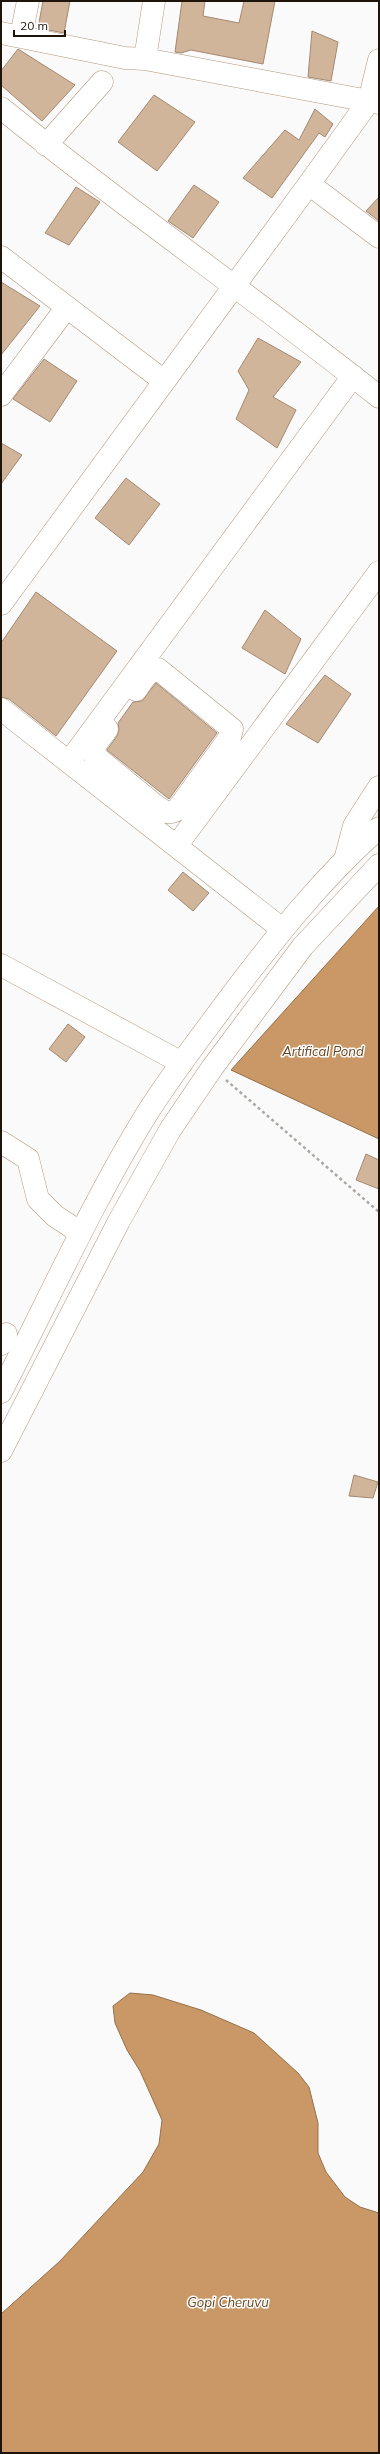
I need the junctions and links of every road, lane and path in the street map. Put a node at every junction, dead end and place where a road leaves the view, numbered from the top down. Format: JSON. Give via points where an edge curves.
{"nodes":[{"id":1,"x":28,"y":1,"type":"edge"},
{"id":2,"x":154,"y":1,"type":"edge"},
{"id":3,"x":11,"y":35,"type":"edge"},
{"id":4,"x":144,"y":59,"type":"junction"},
{"id":5,"x":379,"y":60,"type":"edge"},
{"id":6,"x":102,"y":82,"type":"dead end"},
{"id":7,"x":374,"y":102,"type":"edge"},
{"id":8,"x":1,"y":108,"type":"edge"},
{"id":9,"x":46,"y":145,"type":"junction"},
{"id":10,"x":309,"y":184,"type":"junction"},
{"id":11,"x":379,"y":237,"type":"edge"},
{"id":12,"x":1,"y":257,"type":"edge"},
{"id":13,"x":235,"y":285,"type":"junction"},
{"id":14,"x":67,"y":307,"type":"junction"},
{"id":15,"x":353,"y":376,"type":"junction"},
{"id":16,"x":164,"y":381,"type":"junction"},
{"id":17,"x":1,"y":395,"type":"edge"},
{"id":18,"x":379,"y":397,"type":"edge"},
{"id":19,"x":379,"y":572,"type":"edge"},
{"id":20,"x":1,"y":604,"type":"edge"},
{"id":21,"x":1,"y":709,"type":"edge"},
{"id":22,"x":69,"y":762,"type":"junction"},
{"id":23,"x":105,"y":778,"type":"junction"},
{"id":24,"x":379,"y":787,"type":"edge"},
{"id":25,"x":150,"y":813,"type":"junction"},
{"id":26,"x":379,"y":828,"type":"edge"},
{"id":27,"x":177,"y":845,"type":"junction"},
{"id":28,"x":344,"y":859,"type":"junction"},
{"id":29,"x":372,"y":872,"type":"edge"},
{"id":30,"x":282,"y":929,"type":"junction"},
{"id":31,"x":1,"y":965,"type":"edge"},
{"id":32,"x":182,"y":1063,"type":"junction"},
{"id":33,"x":212,"y":1068,"type":"junction"},
{"id":34,"x":1,"y":1142,"type":"edge"},
{"id":35,"x":379,"y":1212,"type":"edge"},
{"id":36,"x":82,"y":1233,"type":"junction"},
{"id":37,"x":2,"y":1386,"type":"edge"},
{"id":38,"x":1,"y":1451,"type":"edge"}],
"edges":[{"from":1,"to":3,"type":"street"},
{"from":2,"to":4,"type":"street"},
{"from":3,"to":4,"type":"street","via":[[124,58]]},
{"from":4,"to":7,"type":"street"},
{"from":5,"to":7,"type":"street"},
{"from":6,"to":9,"type":"street"},
{"from":7,"to":10,"type":"street"},
{"from":8,"to":9,"type":"street"},
{"from":9,"to":13,"type":"street"},
{"from":10,"to":11,"type":"street"},
{"from":10,"to":13,"type":"street"},
{"from":12,"to":14,"type":"street"},
{"from":13,"to":15,"type":"street"},
{"from":13,"to":16,"type":"street"},
{"from":14,"to":16,"type":"street"},
{"from":14,"to":17,"type":"street"},
{"from":15,"to":18,"type":"street"},
{"from":15,"to":22,"type":"street"},
{"from":16,"to":20,"type":"street"},
{"from":19,"to":27,"type":"street"},
{"from":21,"to":22,"type":"street"},
{"from":22,"to":23,"type":"street"},
{"from":23,"to":25,"type":"street"},
{"from":23,"to":25,"type":"street","via":[[94,756],[94,747],[148,674],[158,669],[232,729],[232,733],[177,810],[171,813]]},
{"from":24,"to":28,"type":"street","via":[[354,826]]},
{"from":25,"to":27,"type":"street"},
{"from":26,"to":28,"type":"street"},
{"from":27,"to":30,"type":"street"},
{"from":28,"to":29,"type":"street"},
{"from":28,"to":30,"type":"street"},
{"from":29,"to":33,"type":"street","via":[[303,946]]},
{"from":30,"to":32,"type":"street"},
{"from":31,"to":32,"type":"street"},
{"from":32,"to":36,"type":"street","via":[[146,1115]]},
{"from":33,"to":35,"type":"path"},
{"from":33,"to":38,"type":"street","via":[[170,1130],[119,1221]]},
{"from":34,"to":36,"type":"street","via":[[28,1159],[38,1199],[55,1216]]},
{"from":36,"to":37,"type":"street"}]}
